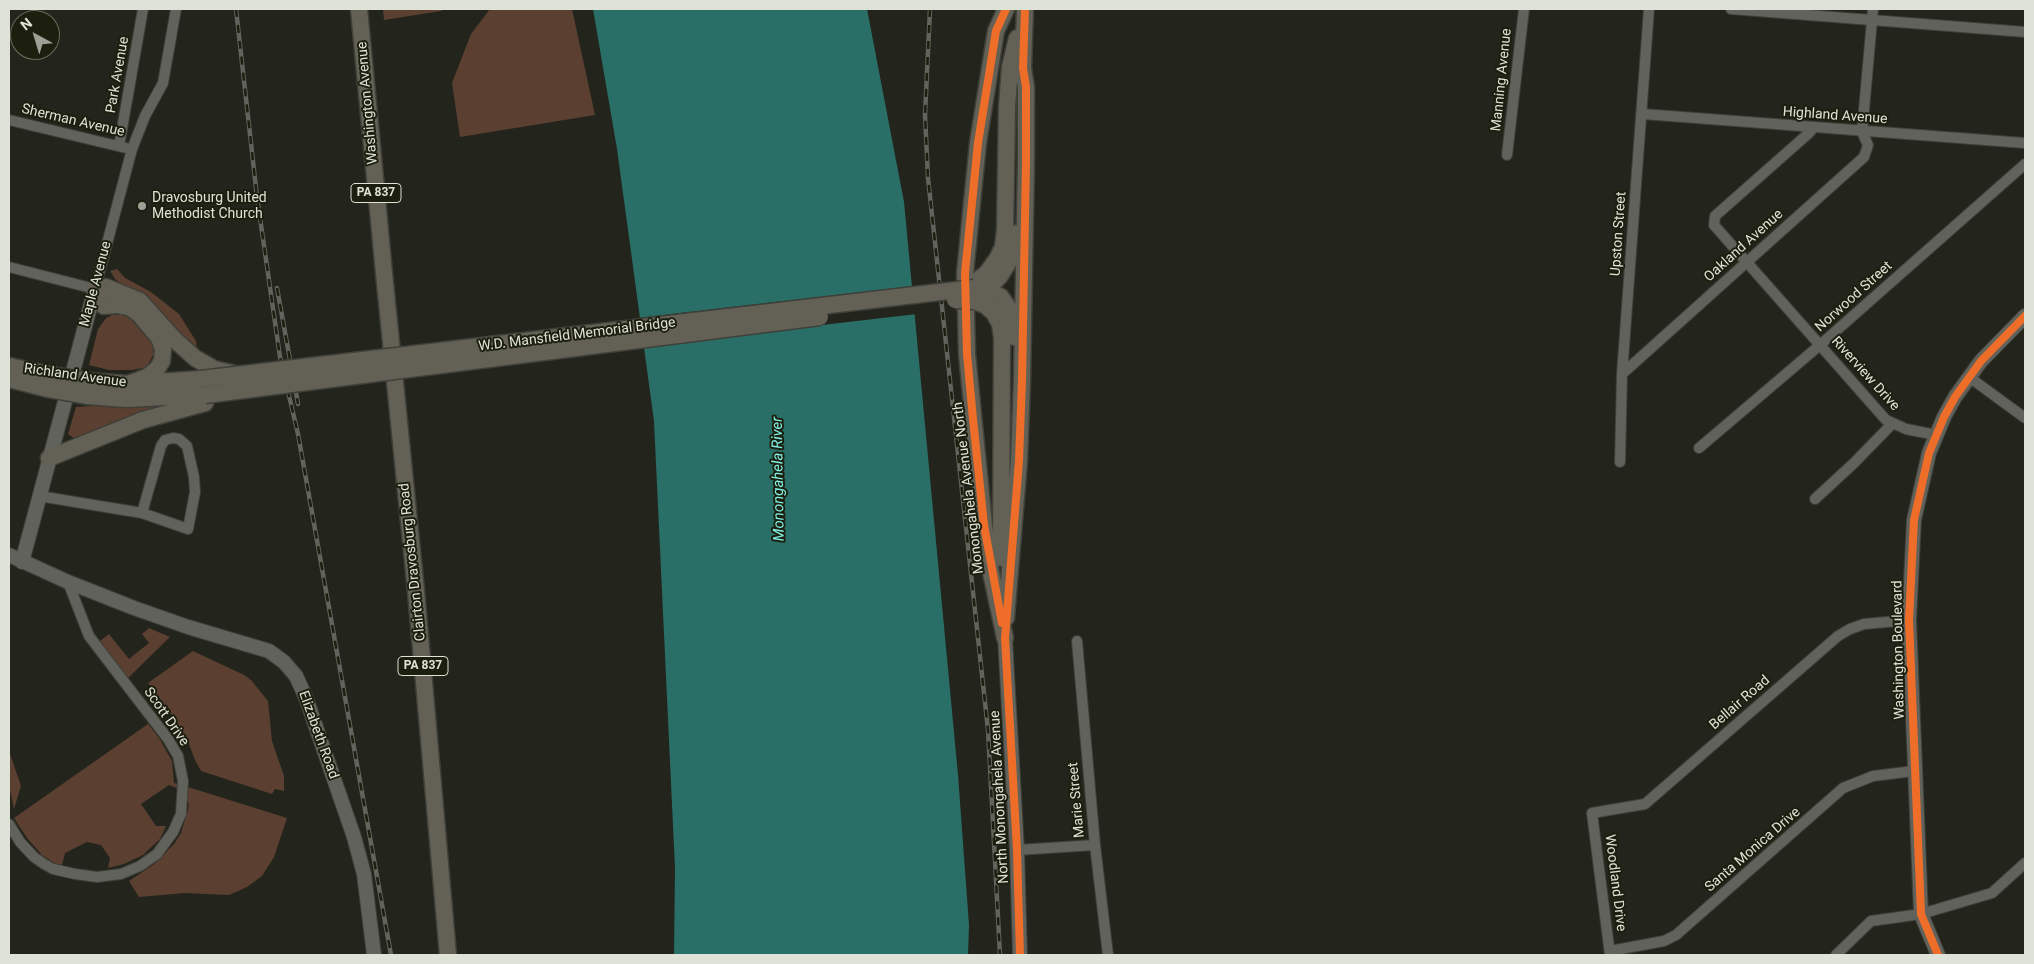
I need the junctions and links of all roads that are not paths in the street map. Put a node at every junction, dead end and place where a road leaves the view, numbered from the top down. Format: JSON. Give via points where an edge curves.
{"nodes":[{"id":1,"x":143,"y":9,"type":"edge"},
{"id":2,"x":176,"y":9,"type":"edge"},
{"id":3,"x":360,"y":9,"type":"edge"},
{"id":4,"x":1006,"y":9,"type":"edge"},
{"id":5,"x":1024,"y":9,"type":"edge"},
{"id":6,"x":1524,"y":9,"type":"edge"},
{"id":7,"x":1649,"y":9,"type":"edge"},
{"id":8,"x":1731,"y":9,"type":"edge"},
{"id":9,"x":1872,"y":14,"type":"edge"},
{"id":10,"x":2025,"y":32,"type":"edge"},
{"id":11,"x":1023,"y":68,"type":"junction"},
{"id":12,"x":1642,"y":114,"type":"junction"},
{"id":13,"x":9,"y":120,"type":"edge"},
{"id":14,"x":1813,"y":128,"type":"junction"},
{"id":15,"x":1862,"y":132,"type":"junction"},
{"id":16,"x":2025,"y":143,"type":"edge"},
{"id":17,"x":119,"y":146,"type":"junction"},
{"id":18,"x":132,"y":149,"type":"junction"},
{"id":19,"x":1507,"y":155,"type":"dead end"},
{"id":20,"x":2025,"y":164,"type":"edge"},
{"id":21,"x":1746,"y":263,"type":"junction"},
{"id":22,"x":9,"y":267,"type":"edge"},
{"id":23,"x":95,"y":289,"type":"junction"},
{"id":24,"x":977,"y":291,"type":"junction"},
{"id":25,"x":954,"y":295,"type":"junction"},
{"id":26,"x":2025,"y":316,"type":"edge"},
{"id":27,"x":1820,"y":345,"type":"junction"},
{"id":28,"x":9,"y":366,"type":"edge"},
{"id":29,"x":398,"y":373,"type":"junction"},
{"id":30,"x":1622,"y":374,"type":"junction"},
{"id":31,"x":239,"y":375,"type":"junction"},
{"id":32,"x":1969,"y":378,"type":"junction"},
{"id":33,"x":9,"y":379,"type":"edge"},
{"id":34,"x":201,"y":379,"type":"joint"},
{"id":35,"x":49,"y":382,"type":"junction"},
{"id":36,"x":128,"y":384,"type":"junction"},
{"id":37,"x":88,"y":388,"type":"junction"},
{"id":38,"x":205,"y":399,"type":"junction"},
{"id":39,"x":2025,"y":418,"type":"edge"},
{"id":40,"x":1892,"y":424,"type":"junction"},
{"id":41,"x":1936,"y":435,"type":"junction"},
{"id":42,"x":1699,"y":448,"type":"dead end"},
{"id":43,"x":49,"y":458,"type":"junction"},
{"id":44,"x":1620,"y":462,"type":"dead end"},
{"id":45,"x":39,"y":496,"type":"junction"},
{"id":46,"x":1815,"y":498,"type":"dead end"},
{"id":47,"x":142,"y":513,"type":"junction"},
{"id":48,"x":1012,"y":539,"type":"junction"},
{"id":49,"x":9,"y":555,"type":"edge"},
{"id":50,"x":22,"y":562,"type":"junction"},
{"id":51,"x":68,"y":582,"type":"junction"},
{"id":52,"x":1909,"y":620,"type":"junction"},
{"id":53,"x":1005,"y":638,"type":"junction"},
{"id":54,"x":1078,"y":642,"type":"dead end"},
{"id":55,"x":1914,"y":771,"type":"junction"},
{"id":56,"x":1592,"y":814,"type":"joint"},
{"id":57,"x":9,"y":824,"type":"edge"},
{"id":58,"x":1095,"y":845,"type":"junction"},
{"id":59,"x":1017,"y":850,"type":"junction"},
{"id":60,"x":2025,"y":863,"type":"edge"},
{"id":61,"x":1921,"y":914,"type":"junction"},
{"id":62,"x":1610,"y":953,"type":"edge"},
{"id":63,"x":374,"y":955,"type":"edge"},
{"id":64,"x":448,"y":955,"type":"edge"},
{"id":65,"x":1020,"y":955,"type":"edge"},
{"id":66,"x":1108,"y":955,"type":"edge"},
{"id":67,"x":1836,"y":955,"type":"edge"},
{"id":68,"x":1938,"y":955,"type":"edge"}],
"edges":[{"from":1,"to":17,"type":"street","name":"Park Avenue"},
{"from":2,"to":18,"type":"street","name":"Maple Avenue","via":[[163,83]]},
{"from":3,"to":29,"type":"main road","name":"Washington Avenue","number":"PA 837"},
{"from":4,"to":53,"type":"main road","name":"Monongahela Avenue North","via":[[996,31],[978,143],[965,273],[967,354],[984,525]]},
{"from":5,"to":11,"type":"main road"},
{"from":5,"to":24,"type":"main road","via":[[1010,67],[1003,247]]},
{"from":6,"to":19,"type":"street","name":"Manning Avenue"},
{"from":7,"to":12,"type":"street","name":"Upston Street"},
{"from":8,"to":9,"type":"street"},
{"from":9,"to":10,"type":"street"},
{"from":9,"to":15,"type":"street","name":"Oakland Avenue"},
{"from":11,"to":24,"type":"main road","via":[[1016,240],[1000,276]]},
{"from":11,"to":48,"type":"main road","via":[[1026,87],[1023,322],[1019,461]]},
{"from":12,"to":14,"type":"street","name":"Highland Avenue"},
{"from":12,"to":30,"type":"street","name":"Upston Street"},
{"from":13,"to":17,"type":"street","name":"Sherman Avenue"},
{"from":14,"to":15,"type":"street","name":"Highland Avenue"},
{"from":14,"to":21,"type":"street","name":"Riverview Drive","via":[[1715,216],[1714,225]]},
{"from":15,"to":16,"type":"street","name":"Highland Avenue"},
{"from":15,"to":21,"type":"street","name":"Oakland Avenue","via":[[1868,145],[1864,157]]},
{"from":17,"to":18,"type":"street","name":"Sherman Avenue"},
{"from":18,"to":23,"type":"street","name":"Maple Avenue"},
{"from":20,"to":27,"type":"street","name":"Norwood Street"},
{"from":21,"to":27,"type":"street","name":"Riverview Drive"},
{"from":21,"to":30,"type":"street","name":"Oakland Avenue"},
{"from":22,"to":23,"type":"street"},
{"from":23,"to":31,"type":"main road","via":[[106,287],[140,301],[195,358],[214,369]]},
{"from":23,"to":36,"type":"main road","via":[[104,306],[129,307],[138,314],[159,338],[163,349],[157,369],[147,377]]},
{"from":23,"to":43,"type":"main road","name":"Maple Avenue"},
{"from":24,"to":25,"type":"main road","bridge":true},
{"from":24,"to":48,"type":"main road","via":[[1001,297],[1014,323]]},
{"from":24,"to":53,"type":"main road","via":[[1000,324],[1002,338],[1001,557]]},
{"from":25,"to":29,"type":"main road","name":"W.D. Mansfield Memorial Bridge","bridge":true},
{"from":25,"to":31,"type":"main road","name":"W.D. Mansfield Memorial Bridge","bridge":true},
{"from":26,"to":32,"type":"main road","name":"Washington Boulevard"},
{"from":27,"to":40,"type":"street","name":"Riverview Drive"},
{"from":27,"to":42,"type":"street","name":"Norwood Street"},
{"from":28,"to":35,"type":"main road","name":"Richland Avenue"},
{"from":29,"to":38,"type":"main road","name":"W.D. Mansfield Memorial Bridge","bridge":true,"via":[[320,388]]},
{"from":29,"to":64,"type":"main road","name":"Clairton Dravosburg Road","number":"PA 837"},
{"from":30,"to":44,"type":"street","name":"Upston Street"},
{"from":31,"to":34,"type":"main road","name":"W.D. Mansfield Memorial Bridge","bridge":true},
{"from":32,"to":39,"type":"street"},
{"from":32,"to":41,"type":"main road","name":"Washington Boulevard"},
{"from":33,"to":35,"type":"main road","name":"Richland Avenue"},
{"from":34,"to":36,"type":"main road","name":"Richland Avenue"},
{"from":35,"to":37,"type":"main road","name":"Richland Avenue","bridge":true},
{"from":36,"to":37,"type":"main road","name":"Richland Avenue"},
{"from":37,"to":38,"type":"main road","name":"Richland Avenue","via":[[126,399]]},
{"from":38,"to":43,"type":"main road"},
{"from":40,"to":41,"type":"street","name":"Riverview Drive"},
{"from":40,"to":46,"type":"street"},
{"from":41,"to":52,"type":"main road","name":"Washington Boulevard","via":[[1914,520]]},
{"from":43,"to":45,"type":"main road","name":"Maple Avenue"},
{"from":45,"to":47,"type":"street"},
{"from":45,"to":50,"type":"main road","name":"Maple Avenue"},
{"from":47,"to":47,"type":"street","via":[[161,446],[165,440],[179,439],[187,446],[194,477],[195,492],[188,529]]},
{"from":48,"to":53,"type":"main road"},
{"from":49,"to":50,"type":"main road","name":"Elizabeth Road"},
{"from":50,"to":51,"type":"main road","name":"Elizabeth Road"},
{"from":51,"to":57,"type":"street","name":"Scott Drive","via":[[89,636],[178,756],[183,781],[181,814],[157,854],[127,871],[97,876],[74,874],[44,864],[20,842]]},
{"from":51,"to":63,"type":"main road","name":"Elizabeth Road","via":[[188,628],[269,651],[296,676],[354,837],[364,874]]},
{"from":52,"to":55,"type":"main road","name":"Washington Boulevard"},
{"from":52,"to":56,"type":"street","name":"Bellair Road","via":[[1864,624],[1838,636],[1645,804]]},
{"from":53,"to":59,"type":"main road","name":"North Monongahela Avenue"},
{"from":54,"to":58,"type":"street","name":"Marie Street"},
{"from":55,"to":61,"type":"main road","name":"Washington Boulevard"},
{"from":55,"to":62,"type":"street","name":"Santa Monica Drive","via":[[1873,776],[1843,788],[1676,935],[1664,941]]},
{"from":56,"to":62,"type":"street","name":"Woodland Drive"},
{"from":58,"to":59,"type":"street"},
{"from":58,"to":66,"type":"street","name":"Marie Street"},
{"from":59,"to":65,"type":"main road","name":"North Monongahela Avenue"},
{"from":60,"to":61,"type":"street","via":[[1992,893]]},
{"from":61,"to":67,"type":"street","via":[[1871,921]]},
{"from":61,"to":68,"type":"main road","name":"Washington Boulevard"}]}
